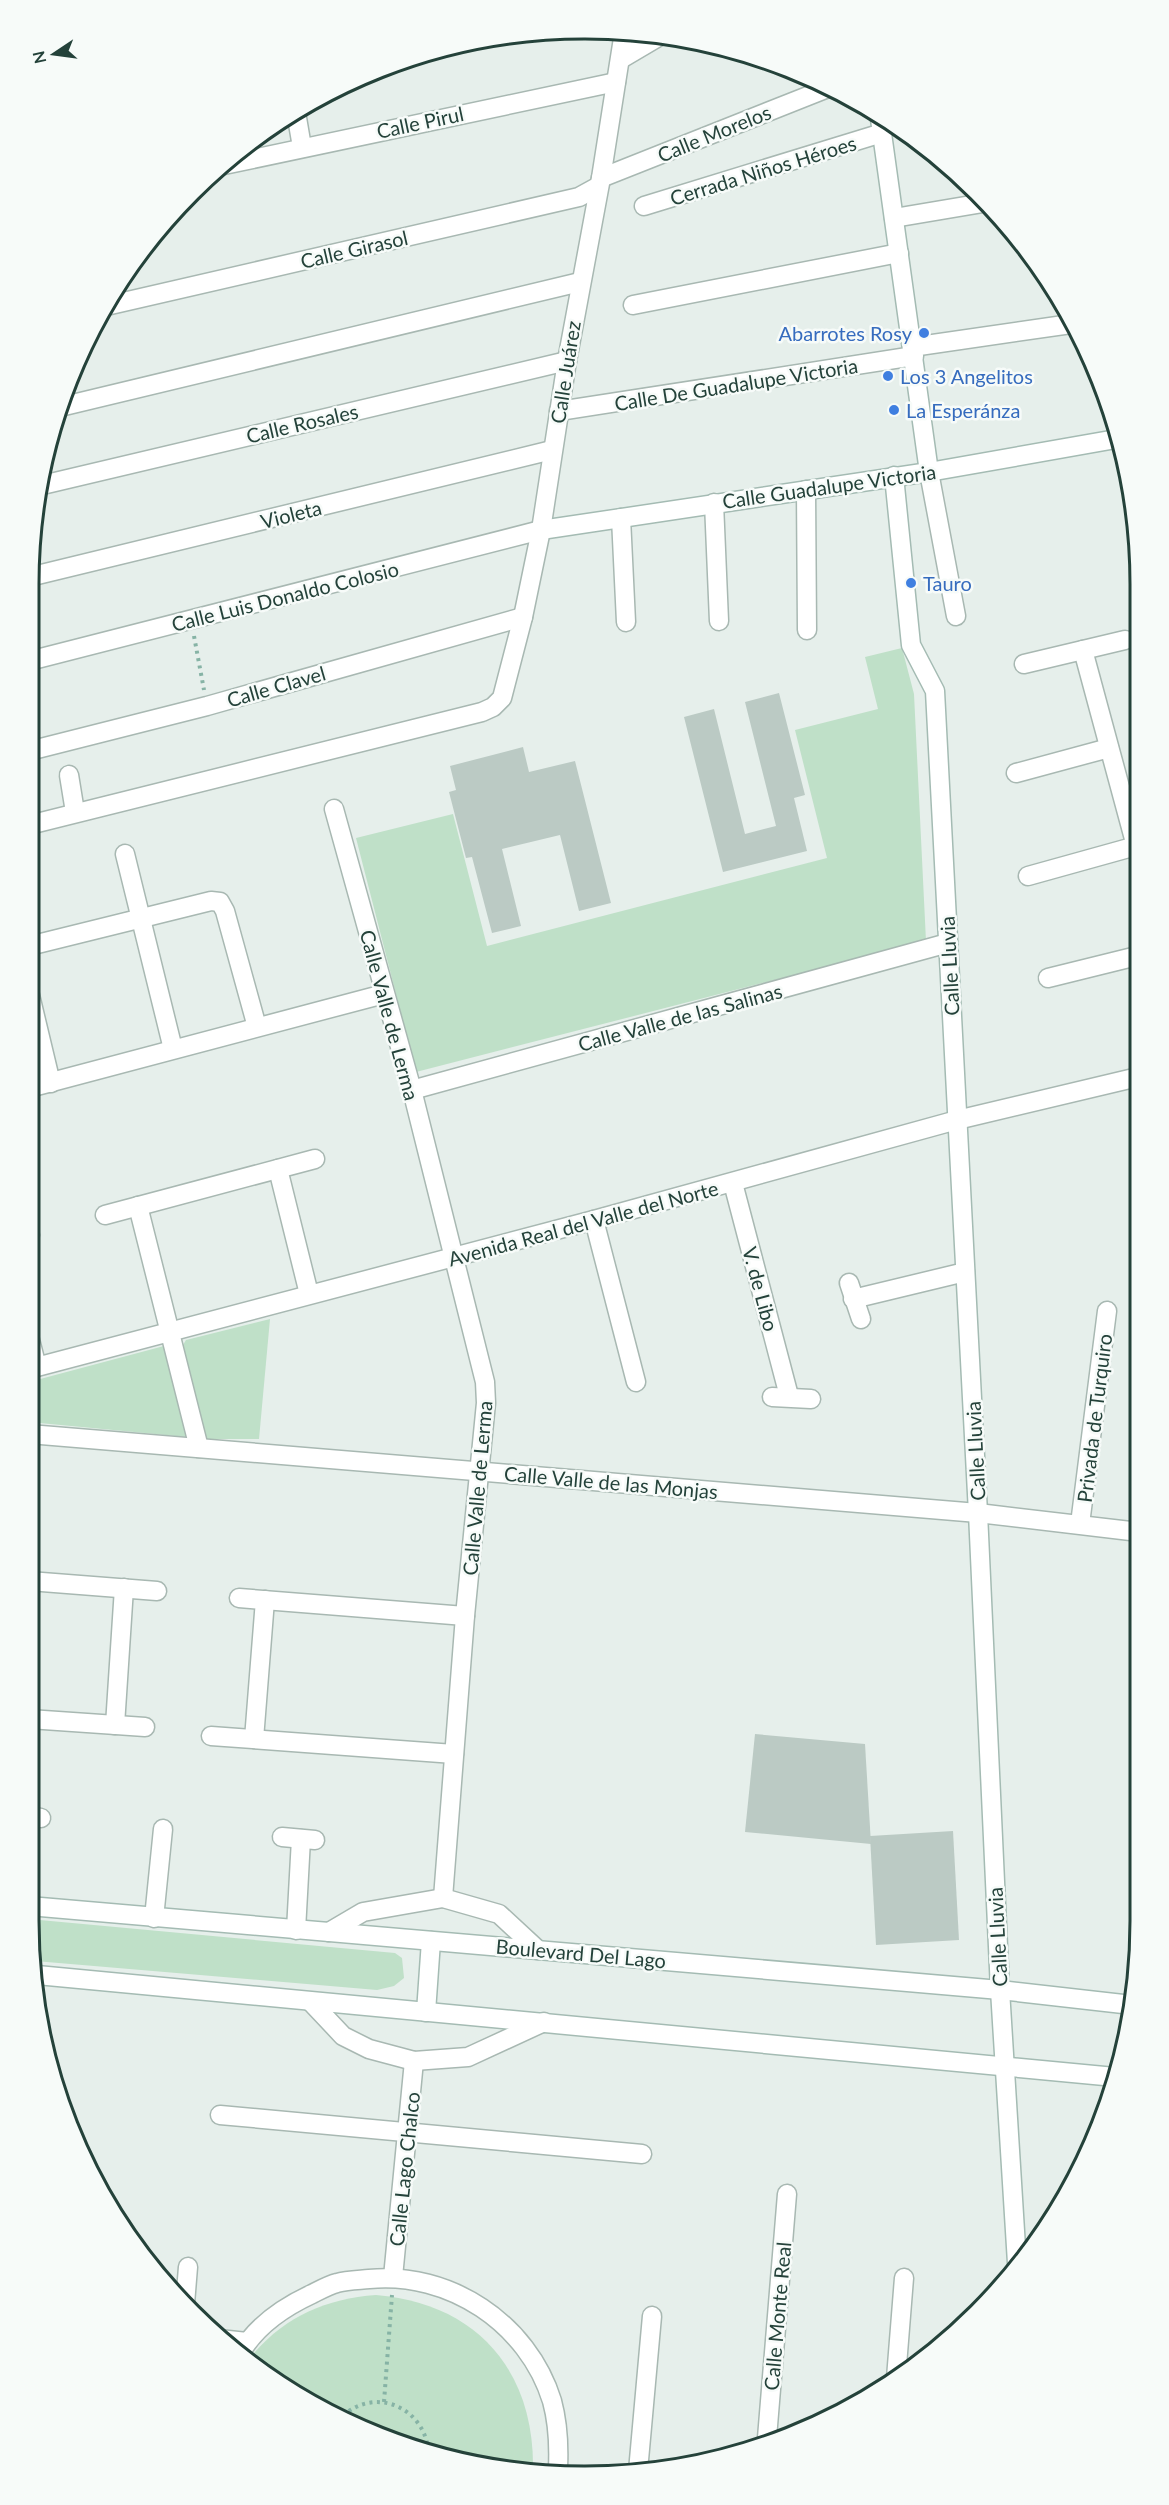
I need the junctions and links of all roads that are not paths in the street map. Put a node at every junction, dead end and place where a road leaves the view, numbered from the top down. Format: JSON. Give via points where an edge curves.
{"nodes":[{"id":1,"x":623,"y":40,"type":"edge"},
{"id":2,"x":648,"y":43,"type":"edge"},
{"id":3,"x":621,"y":59,"type":"junction"},
{"id":4,"x":616,"y":82,"type":"junction"},
{"id":5,"x":819,"y":92,"type":"edge"},
{"id":6,"x":298,"y":121,"type":"edge"},
{"id":7,"x":881,"y":126,"type":"edge"},
{"id":8,"x":302,"y":147,"type":"junction"},
{"id":9,"x":241,"y":161,"type":"edge"},
{"id":10,"x":600,"y":182,"type":"junction"},
{"id":11,"x":975,"y":204,"type":"edge"},
{"id":12,"x":644,"y":206,"type":"dead end"},
{"id":13,"x":894,"y":218,"type":"junction"},
{"id":14,"x":899,"y":253,"type":"junction"},
{"id":15,"x":580,"y":282,"type":"junction"},
{"id":16,"x":117,"y":303,"type":"edge"},
{"id":17,"x":633,"y":305,"type":"dead end"},
{"id":18,"x":1064,"y":325,"type":"edge"},
{"id":19,"x":913,"y":351,"type":"junction"},
{"id":20,"x":567,"y":361,"type":"junction"},
{"id":21,"x":70,"y":404,"type":"edge"},
{"id":22,"x":559,"y":411,"type":"junction"},
{"id":23,"x":1110,"y":440,"type":"edge"},
{"id":24,"x":552,"y":450,"type":"junction"},
{"id":25,"x":929,"y":472,"type":"junction"},
{"id":26,"x":894,"y":476,"type":"junction"},
{"id":27,"x":48,"y":484,"type":"edge"},
{"id":28,"x":806,"y":490,"type":"junction"},
{"id":29,"x":714,"y":503,"type":"junction"},
{"id":30,"x":621,"y":518,"type":"junction"},
{"id":31,"x":541,"y":530,"type":"junction"},
{"id":32,"x":39,"y":575,"type":"edge"},
{"id":33,"x":956,"y":616,"type":"dead end"},
{"id":34,"x":523,"y":617,"type":"junction"},
{"id":35,"x":719,"y":621,"type":"dead end"},
{"id":36,"x":626,"y":622,"type":"dead end"},
{"id":37,"x":807,"y":630,"type":"dead end"},
{"id":38,"x":1125,"y":640,"type":"dead end"},
{"id":39,"x":1083,"y":650,"type":"junction"},
{"id":40,"x":39,"y":658,"type":"edge"},
{"id":41,"x":1024,"y":664,"type":"dead end"},
{"id":42,"x":39,"y":748,"type":"edge"},
{"id":43,"x":1109,"y":748,"type":"junction"},
{"id":44,"x":1016,"y":773,"type":"dead end"},
{"id":45,"x":69,"y":775,"type":"dead end"},
{"id":46,"x":334,"y":809,"type":"dead end"},
{"id":47,"x":75,"y":812,"type":"junction"},
{"id":48,"x":39,"y":822,"type":"edge"},
{"id":49,"x":1130,"y":826,"type":"edge"},
{"id":50,"x":1130,"y":850,"type":"edge"},
{"id":51,"x":125,"y":854,"type":"dead end"},
{"id":52,"x":1028,"y":876,"type":"dead end"},
{"id":53,"x":140,"y":917,"type":"junction"},
{"id":54,"x":39,"y":943,"type":"edge"},
{"id":55,"x":948,"y":943,"type":"junction"},
{"id":56,"x":1130,"y":958,"type":"edge"},
{"id":57,"x":1048,"y":978,"type":"dead end"},
{"id":58,"x":384,"y":994,"type":"junction"},
{"id":59,"x":257,"y":1026,"type":"junction"},
{"id":60,"x":39,"y":1035,"type":"edge"},
{"id":61,"x":173,"y":1049,"type":"junction"},
{"id":62,"x":1130,"y":1079,"type":"edge"},
{"id":63,"x":51,"y":1083,"type":"junction"},
{"id":64,"x":39,"y":1086,"type":"edge"},
{"id":65,"x":412,"y":1090,"type":"junction"},
{"id":66,"x":957,"y":1120,"type":"junction"},
{"id":67,"x":315,"y":1159,"type":"dead end"},
{"id":68,"x":278,"y":1169,"type":"junction"},
{"id":69,"x":733,"y":1183,"type":"junction"},
{"id":70,"x":138,"y":1206,"type":"junction"},
{"id":71,"x":105,"y":1215,"type":"dead end"},
{"id":72,"x":594,"y":1220,"type":"junction"},
{"id":73,"x":454,"y":1257,"type":"junction"},
{"id":74,"x":965,"y":1272,"type":"junction"},
{"id":75,"x":309,"y":1294,"type":"junction"},
{"id":76,"x":1107,"y":1311,"type":"dead end"},
{"id":77,"x":861,"y":1319,"type":"dead end"},
{"id":78,"x":169,"y":1331,"type":"junction"},
{"id":79,"x":39,"y":1366,"type":"edge"},
{"id":80,"x":636,"y":1382,"type":"dead end"},
{"id":81,"x":811,"y":1399,"type":"dead end"},
{"id":82,"x":39,"y":1435,"type":"edge"},
{"id":83,"x":199,"y":1448,"type":"junction"},
{"id":84,"x":479,"y":1472,"type":"junction"},
{"id":85,"x":978,"y":1513,"type":"junction"},
{"id":86,"x":1080,"y":1524,"type":"junction"},
{"id":87,"x":1130,"y":1531,"type":"edge"},
{"id":88,"x":39,"y":1582,"type":"edge"},
{"id":89,"x":124,"y":1588,"type":"junction"},
{"id":90,"x":158,"y":1591,"type":"dead end"},
{"id":91,"x":239,"y":1598,"type":"dead end"},
{"id":92,"x":265,"y":1600,"type":"junction"},
{"id":93,"x":465,"y":1616,"type":"junction"},
{"id":94,"x":39,"y":1720,"type":"edge"},
{"id":95,"x":114,"y":1725,"type":"junction"},
{"id":96,"x":145,"y":1727,"type":"dead end"},
{"id":97,"x":211,"y":1736,"type":"dead end"},
{"id":98,"x":254,"y":1739,"type":"junction"},
{"id":99,"x":454,"y":1754,"type":"junction"},
{"id":100,"x":163,"y":1828,"type":"dead end"},
{"id":101,"x":282,"y":1837,"type":"dead end"},
{"id":102,"x":443,"y":1898,"type":"junction"},
{"id":103,"x":39,"y":1907,"type":"edge"},
{"id":104,"x":154,"y":1918,"type":"junction"},
{"id":105,"x":296,"y":1930,"type":"junction"},
{"id":106,"x":329,"y":1932,"type":"junction"},
{"id":107,"x":431,"y":1941,"type":"junction"},
{"id":108,"x":538,"y":1950,"type":"junction"},
{"id":109,"x":42,"y":1974,"type":"edge"},
{"id":110,"x":1000,"y":1990,"type":"junction"},
{"id":111,"x":311,"y":2002,"type":"junction"},
{"id":112,"x":1123,"y":2004,"type":"edge"},
{"id":113,"x":426,"y":2012,"type":"junction"},
{"id":114,"x":544,"y":2022,"type":"junction"},
{"id":115,"x":414,"y":2061,"type":"junction"},
{"id":116,"x":1005,"y":2066,"type":"junction"},
{"id":117,"x":1107,"y":2076,"type":"edge"},
{"id":118,"x":220,"y":2115,"type":"dead end"},
{"id":119,"x":408,"y":2130,"type":"junction"},
{"id":120,"x":642,"y":2154,"type":"dead end"},
{"id":121,"x":788,"y":2194,"type":"dead end"},
{"id":122,"x":1016,"y":2254,"type":"edge"},
{"id":123,"x":188,"y":2267,"type":"dead end"},
{"id":124,"x":393,"y":2277,"type":"junction"},
{"id":125,"x":904,"y":2278,"type":"dead end"},
{"id":126,"x":186,"y":2292,"type":"edge"},
{"id":127,"x":652,"y":2316,"type":"dead end"},
{"id":128,"x":244,"y":2347,"type":"edge"},
{"id":129,"x":897,"y":2368,"type":"edge"},
{"id":130,"x":767,"y":2434,"type":"edge"},
{"id":131,"x":639,"y":2463,"type":"edge"},
{"id":132,"x":558,"y":2465,"type":"edge"}],
"edges":[{"from":1,"to":3,"type":"street","name":"Calle Juárez"},
{"from":2,"to":3,"type":"street"},
{"from":3,"to":4,"type":"street","name":"Calle Juárez"},
{"from":4,"to":8,"type":"street","name":"Calle Pirul"},
{"from":4,"to":10,"type":"street","name":"Calle Juárez"},
{"from":5,"to":10,"type":"street","name":"Calle Morelos"},
{"from":6,"to":8,"type":"street"},
{"from":7,"to":12,"type":"street","name":"Cerrada Niños Héroes"},
{"from":7,"to":13,"type":"street"},
{"from":8,"to":9,"type":"street","name":"Calle Pirul"},
{"from":10,"to":15,"type":"street","name":"Calle Juárez"},
{"from":10,"to":16,"type":"street","name":"Calle Girasol","via":[[579,197]]},
{"from":11,"to":13,"type":"street"},
{"from":13,"to":14,"type":"street"},
{"from":14,"to":17,"type":"street"},
{"from":14,"to":19,"type":"street"},
{"from":15,"to":20,"type":"street","name":"Calle Juárez"},
{"from":15,"to":21,"type":"street"},
{"from":18,"to":19,"type":"street","name":"Calle De Guadalupe Victoria"},
{"from":19,"to":22,"type":"street","name":"Calle De Guadalupe Victoria"},
{"from":19,"to":25,"type":"street"},
{"from":20,"to":22,"type":"street","name":"Calle Juárez"},
{"from":20,"to":27,"type":"street","name":"Calle Rosales"},
{"from":22,"to":24,"type":"street","name":"Calle Juárez"},
{"from":23,"to":25,"type":"street","name":"Calle Guadalupe Victoria"},
{"from":24,"to":31,"type":"street","name":"Calle Juárez"},
{"from":24,"to":32,"type":"street","name":"Violeta"},
{"from":25,"to":26,"type":"street","name":"Calle Guadalupe Victoria"},
{"from":25,"to":33,"type":"street"},
{"from":26,"to":28,"type":"street","name":"Calle Guadalupe Victoria"},
{"from":26,"to":55,"type":"street","name":"Calle Lluvia","via":[[911,645],[935,691]]},
{"from":28,"to":29,"type":"street","name":"Calle Guadalupe Victoria"},
{"from":28,"to":37,"type":"street"},
{"from":29,"to":30,"type":"street","name":"Calle Guadalupe Victoria"},
{"from":29,"to":35,"type":"street"},
{"from":30,"to":31,"type":"street","name":"Calle Guadalupe Victoria"},
{"from":30,"to":36,"type":"street"},
{"from":31,"to":34,"type":"street","name":"Calle Juárez"},
{"from":31,"to":40,"type":"street","name":"Calle Luis Donaldo Colosio"},
{"from":34,"to":42,"type":"street","name":"Calle Clavel","via":[[207,706]]},
{"from":34,"to":47,"type":"street","name":"Calle Juárez","via":[[502,698],[482,712]]},
{"from":38,"to":39,"type":"street"},
{"from":39,"to":41,"type":"street"},
{"from":39,"to":43,"type":"street"},
{"from":43,"to":44,"type":"street"},
{"from":43,"to":49,"type":"street"},
{"from":45,"to":47,"type":"street"},
{"from":46,"to":58,"type":"street","name":"Calle Valle de Lerma"},
{"from":47,"to":48,"type":"street"},
{"from":50,"to":52,"type":"street"},
{"from":51,"to":53,"type":"street"},
{"from":53,"to":54,"type":"street"},
{"from":53,"to":59,"type":"street","via":[[220,902]]},
{"from":53,"to":61,"type":"street"},
{"from":55,"to":65,"type":"street","name":"Calle Valle de las Salinas"},
{"from":55,"to":66,"type":"street","name":"Calle Lluvia"},
{"from":56,"to":57,"type":"street"},
{"from":58,"to":59,"type":"street"},
{"from":58,"to":65,"type":"street","name":"Calle Valle de Lerma"},
{"from":59,"to":61,"type":"street"},
{"from":60,"to":63,"type":"street"},
{"from":61,"to":63,"type":"street"},
{"from":62,"to":66,"type":"street","name":"Avenida Real del Valle del Norte"},
{"from":63,"to":64,"type":"street"},
{"from":65,"to":73,"type":"street","name":"Calle Valle de Lerma"},
{"from":66,"to":69,"type":"street","name":"Avenida Real del Valle del Norte"},
{"from":66,"to":74,"type":"street","name":"Calle Lluvia"},
{"from":67,"to":68,"type":"street"},
{"from":68,"to":70,"type":"street"},
{"from":68,"to":75,"type":"street"},
{"from":69,"to":72,"type":"street","name":"Avenida Real del Valle del Norte"},
{"from":69,"to":81,"type":"street","name":"V. de Libo","via":[[780,1396]]},
{"from":70,"to":71,"type":"street"},
{"from":70,"to":78,"type":"street"},
{"from":72,"to":73,"type":"street","name":"Avenida Real del Valle del Norte"},
{"from":72,"to":80,"type":"street"},
{"from":73,"to":75,"type":"street","name":"Avenida Real del Valle del Norte"},
{"from":73,"to":84,"type":"street","name":"Calle Valle de Lerma","via":[[485,1382]]},
{"from":74,"to":77,"type":"street","via":[[851,1291]]},
{"from":74,"to":85,"type":"street","name":"Calle Lluvia"},
{"from":75,"to":78,"type":"street","name":"Avenida Real del Valle del Norte"},
{"from":76,"to":86,"type":"street","name":"Privada de Turquiro"},
{"from":78,"to":79,"type":"street","name":"Avenida Real del Valle del Norte"},
{"from":78,"to":83,"type":"street"},
{"from":82,"to":83,"type":"street","name":"Calle Valle de las Monjas"},
{"from":83,"to":84,"type":"street","name":"Calle Valle de las Monjas"},
{"from":84,"to":85,"type":"street","name":"Calle Valle de las Monjas"},
{"from":84,"to":93,"type":"street","name":"Calle Valle de Lerma"},
{"from":85,"to":86,"type":"street","name":"Calle Valle de las Monjas"},
{"from":85,"to":110,"type":"street","name":"Calle Lluvia"},
{"from":86,"to":87,"type":"street","name":"Calle Valle de las Monjas"},
{"from":88,"to":89,"type":"street"},
{"from":89,"to":90,"type":"street"},
{"from":89,"to":95,"type":"street"},
{"from":91,"to":92,"type":"street"},
{"from":92,"to":93,"type":"street"},
{"from":92,"to":98,"type":"street"},
{"from":93,"to":99,"type":"street","name":"Calle Valle de Lerma"},
{"from":94,"to":95,"type":"street"},
{"from":95,"to":96,"type":"street"},
{"from":97,"to":98,"type":"street"},
{"from":98,"to":99,"type":"street"},
{"from":99,"to":102,"type":"street","name":"Calle Valle de Lerma"},
{"from":100,"to":104,"type":"street"},
{"from":101,"to":105,"type":"street","via":[[308,1840]]},
{"from":102,"to":106,"type":"street","via":[[363,1912]]},
{"from":102,"to":108,"type":"street","via":[[499,1914]]},
{"from":103,"to":104,"type":"street","name":"Boulevard Del Lago"},
{"from":104,"to":105,"type":"street","name":"Boulevard Del Lago"},
{"from":105,"to":106,"type":"street","name":"Boulevard Del Lago"},
{"from":106,"to":107,"type":"street","name":"Boulevard Del Lago"},
{"from":107,"to":108,"type":"street","name":"Boulevard Del Lago"},
{"from":107,"to":113,"type":"street"},
{"from":108,"to":110,"type":"street","name":"Boulevard Del Lago"},
{"from":109,"to":111,"type":"street"},
{"from":110,"to":112,"type":"street","name":"Boulevard Del Lago"},
{"from":110,"to":116,"type":"street","name":"Calle Lluvia"},
{"from":111,"to":113,"type":"street"},
{"from":111,"to":115,"type":"street","via":[[343,2036],[369,2049]]},
{"from":113,"to":114,"type":"street"},
{"from":114,"to":115,"type":"street","via":[[468,2057]]},
{"from":114,"to":116,"type":"street"},
{"from":115,"to":119,"type":"street","name":"Calle Lago Chalco"},
{"from":116,"to":117,"type":"street"},
{"from":116,"to":122,"type":"street","name":"Calle Lluvia"},
{"from":118,"to":119,"type":"street"},
{"from":119,"to":120,"type":"street"},
{"from":119,"to":124,"type":"street","name":"Calle Lago Chalco"},
{"from":121,"to":130,"type":"street","name":"Calle Monte Real"},
{"from":123,"to":126,"type":"street"},
{"from":124,"to":128,"type":"street","via":[[338,2282],[288,2305]]},
{"from":124,"to":132,"type":"street","via":[[435,2284],[474,2302],[508,2328],[534,2361],[551,2400],[559,2442]]},
{"from":125,"to":129,"type":"street"},
{"from":127,"to":131,"type":"street"}]}
